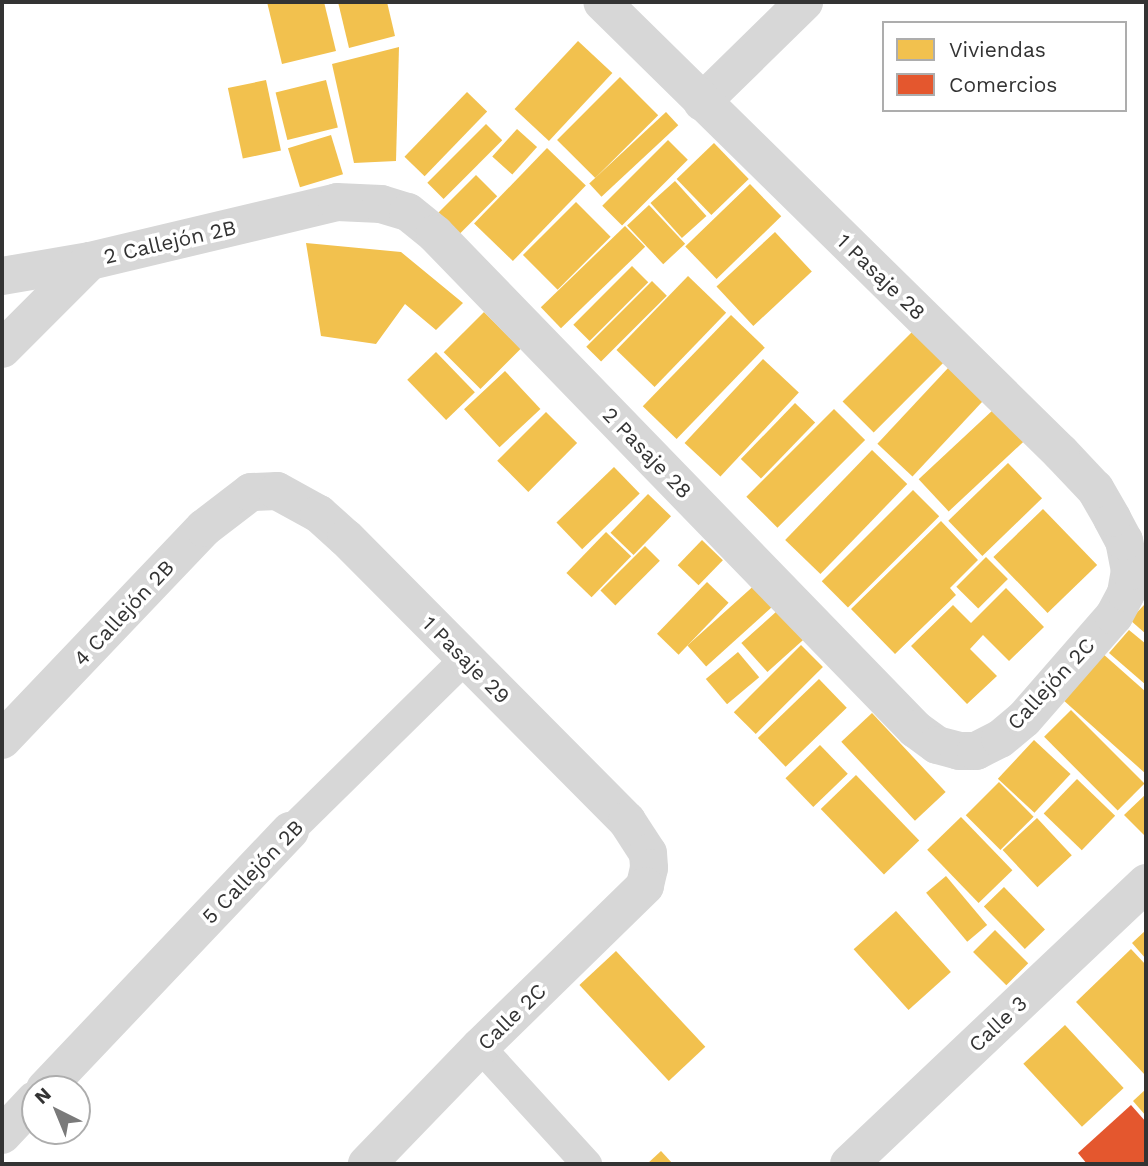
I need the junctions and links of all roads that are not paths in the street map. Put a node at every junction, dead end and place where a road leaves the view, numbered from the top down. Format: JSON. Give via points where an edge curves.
{"nodes":[{"id":1,"x":601,"y":2,"type":"edge"},
{"id":2,"x":804,"y":2,"type":"edge"},
{"id":3,"x":702,"y":102,"type":"junction"},
{"id":4,"x":337,"y":202,"type":"joint"},
{"id":5,"x":90,"y":261,"type":"junction"},
{"id":6,"x":2,"y":276,"type":"edge"},
{"id":7,"x":2,"y":349,"type":"edge"},
{"id":8,"x":251,"y":492,"type":"joint"},
{"id":9,"x":1130,"y":571,"type":"joint"},
{"id":10,"x":465,"y":659,"type":"junction"},
{"id":11,"x":2,"y":740,"type":"edge"},
{"id":12,"x":937,"y":745,"type":"joint"},
{"id":13,"x":290,"y":831,"type":"joint"},
{"id":14,"x":649,"y":868,"type":"joint"},
{"id":15,"x":1146,"y":883,"type":"edge"},
{"id":16,"x":480,"y":1047,"type":"junction"},
{"id":17,"x":59,"y":1075,"type":"edge"},
{"id":18,"x":21,"y":1115,"type":"edge"},
{"id":19,"x":2,"y":1135,"type":"edge"},
{"id":20,"x":368,"y":1164,"type":"edge"},
{"id":21,"x":587,"y":1164,"type":"edge"},
{"id":22,"x":849,"y":1164,"type":"edge"}],
"edges":[{"from":1,"to":3,"type":"street","name":"1 Pasaje 28"},
{"from":2,"to":3,"type":"street"},
{"from":3,"to":9,"type":"street","name":"1 Pasaje 28","via":[[1094,489],[1125,541]]},
{"from":4,"to":5,"type":"street","name":"2 Callejón 2B"},
{"from":4,"to":12,"type":"street","name":"2 Pasaje 28","via":[[381,204],[408,212],[435,234],[915,729]]},
{"from":5,"to":6,"type":"street","name":"2 Callejón 2B"},
{"from":5,"to":7,"type":"street"},
{"from":8,"to":10,"type":"street","name":"1 Pasaje 29","via":[[276,491],[319,514]]},
{"from":8,"to":11,"type":"street","name":"4 Callejón 2B","via":[[204,527]]},
{"from":9,"to":12,"type":"street","name":"Callejón 2C","via":[[1126,593],[1114,616],[1024,719],[976,751]]},
{"from":10,"to":13,"type":"street","name":"5 Callejón 2B"},
{"from":10,"to":14,"type":"street","name":"1 Pasaje 29","via":[[627,821],[648,853]]},
{"from":13,"to":17,"type":"street","name":"5 Callejón 2B"},
{"from":14,"to":16,"type":"street","name":"Calle 2C","via":[[637,898]]},
{"from":15,"to":22,"type":"street","name":"Calle 3"},
{"from":16,"to":20,"type":"street","name":"Calle 2C"},
{"from":16,"to":21,"type":"street"},
{"from":18,"to":19,"type":"street"}]}
